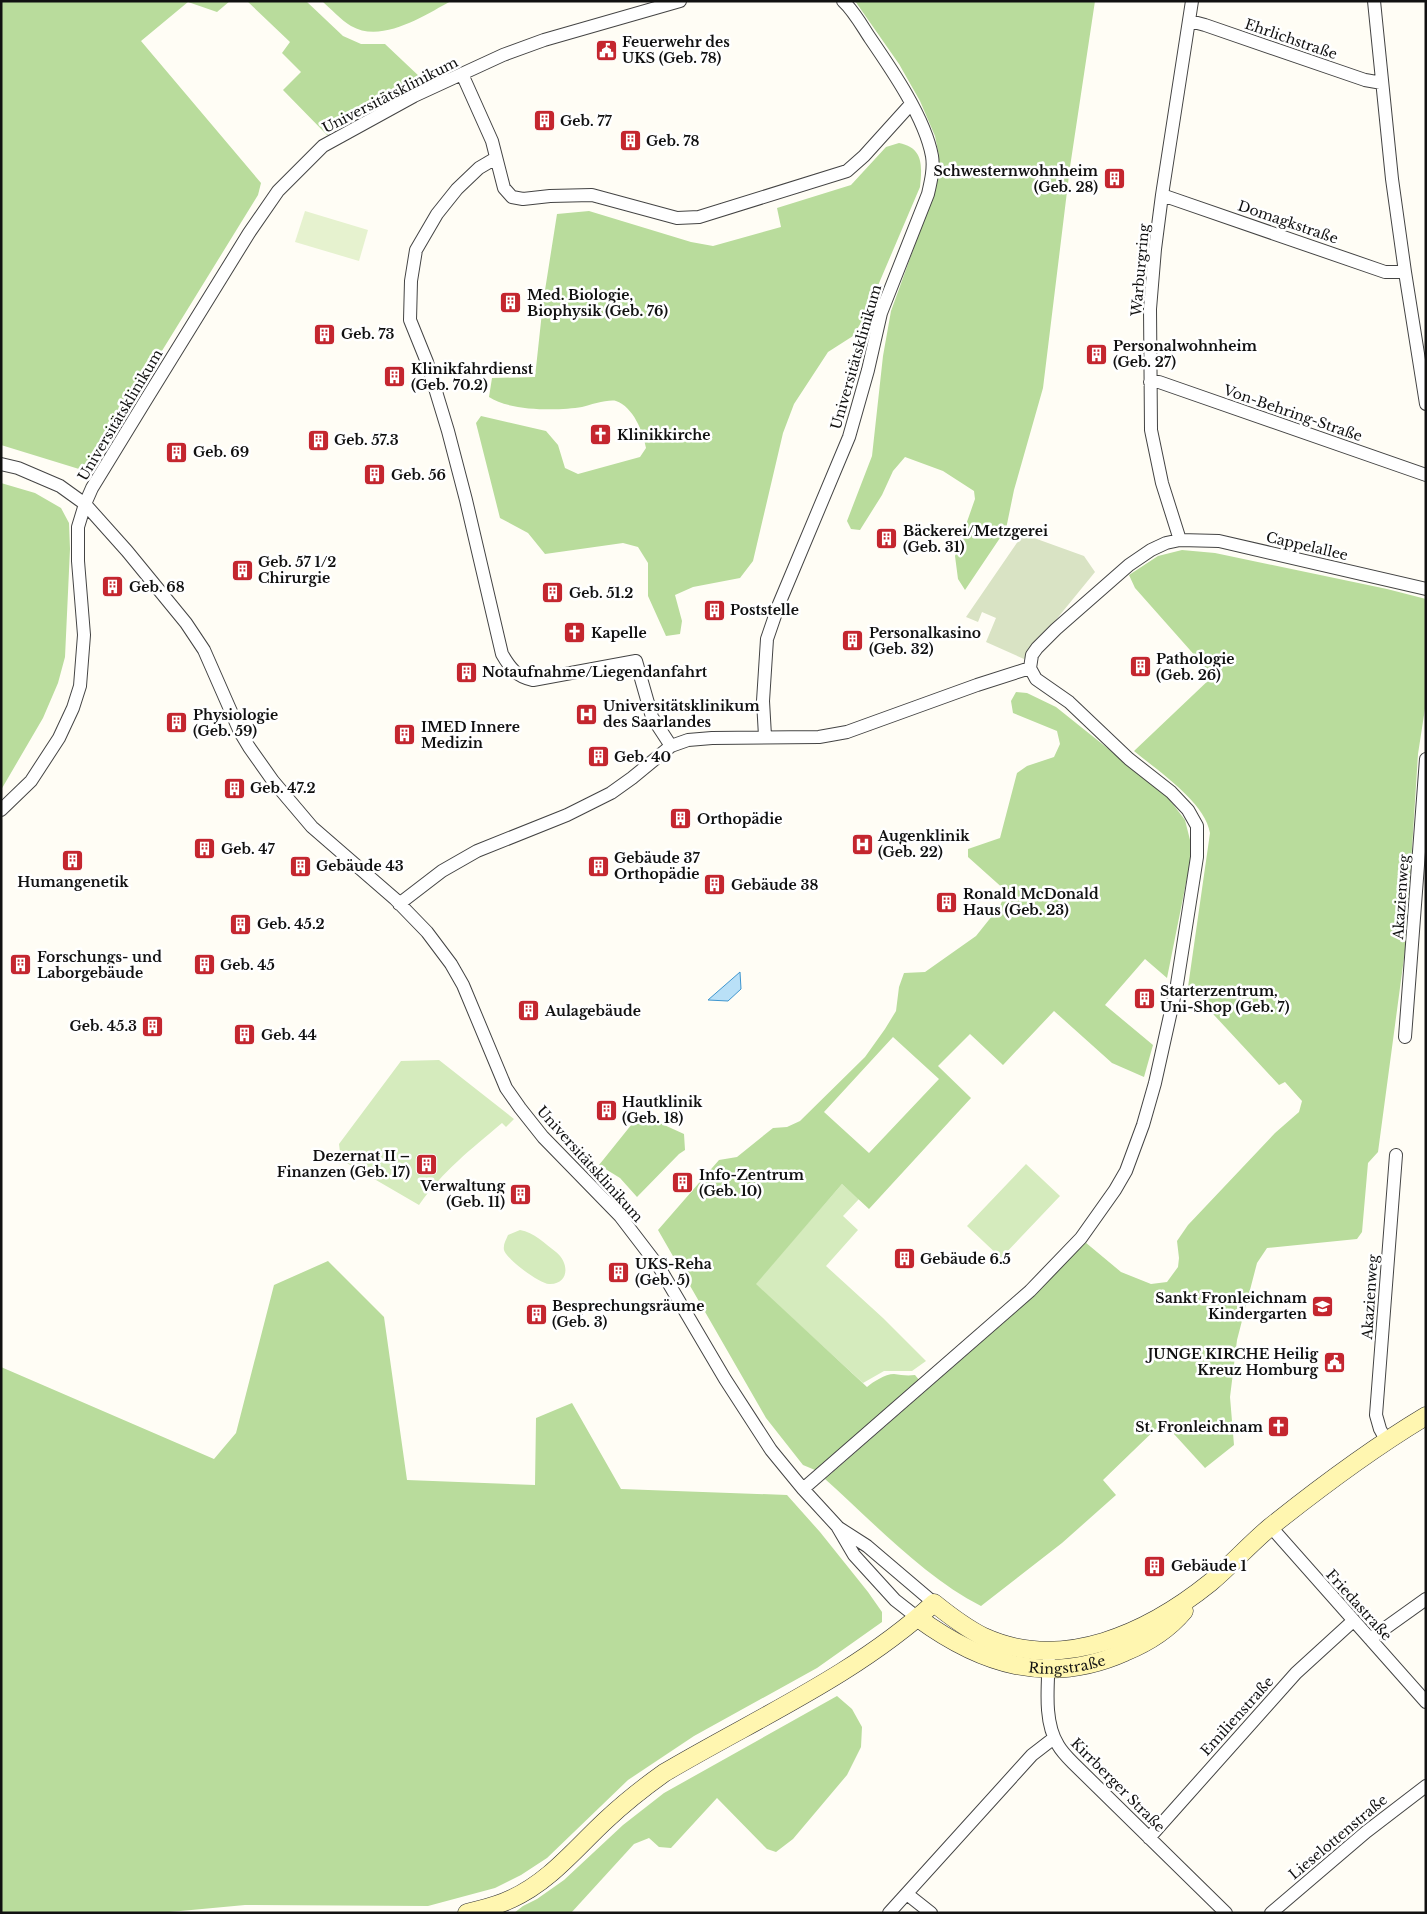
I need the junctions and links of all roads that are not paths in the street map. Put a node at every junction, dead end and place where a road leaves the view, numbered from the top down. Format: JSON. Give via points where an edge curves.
{"nodes":[{"id":1,"x":680,"y":1,"type":"edge"},
{"id":2,"x":843,"y":1,"type":"edge"},
{"id":3,"x":1192,"y":1,"type":"edge"},
{"id":4,"x":1374,"y":1,"type":"edge"},
{"id":5,"x":1190,"y":21,"type":"junction"},
{"id":6,"x":462,"y":74,"type":"junction"},
{"id":7,"x":1382,"y":82,"type":"junction"},
{"id":8,"x":910,"y":104,"type":"junction"},
{"id":9,"x":496,"y":158,"type":"junction"},
{"id":10,"x":1162,"y":195,"type":"junction"},
{"id":11,"x":1404,"y":272,"type":"junction"},
{"id":12,"x":1150,"y":382,"type":"junction"},
{"id":13,"x":1426,"y":404,"type":"edge"},
{"id":14,"x":1,"y":464,"type":"edge"},
{"id":15,"x":1426,"y":475,"type":"edge"},
{"id":16,"x":85,"y":504,"type":"junction"},
{"id":17,"x":1180,"y":540,"type":"junction"},
{"id":18,"x":1426,"y":589,"type":"edge"},
{"id":19,"x":1030,"y":668,"type":"junction"},
{"id":20,"x":765,"y":736,"type":"junction"},
{"id":21,"x":671,"y":746,"type":"junction"},
{"id":22,"x":1426,"y":759,"type":"edge"},
{"id":23,"x":1,"y":810,"type":"edge"},
{"id":24,"x":399,"y":904,"type":"junction"},
{"id":25,"x":1412,"y":953,"type":"junction"},
{"id":26,"x":1426,"y":954,"type":"edge"},
{"id":27,"x":1405,"y":1037,"type":"dead end"},
{"id":28,"x":1396,"y":1155,"type":"dead end"},
{"id":29,"x":1426,"y":1416,"type":"edge"},
{"id":30,"x":1386,"y":1440,"type":"junction"},
{"id":31,"x":803,"y":1489,"type":"junction"},
{"id":32,"x":837,"y":1526,"type":"junction"},
{"id":33,"x":1271,"y":1527,"type":"junction"},
{"id":34,"x":1201,"y":1588,"type":"junction"},
{"id":35,"x":1426,"y":1599,"type":"edge"},
{"id":36,"x":934,"y":1603,"type":"junction"},
{"id":37,"x":918,"y":1618,"type":"junction"},
{"id":38,"x":1354,"y":1621,"type":"junction"},
{"id":39,"x":1370,"y":1638,"type":"junction"},
{"id":40,"x":1049,"y":1650,"type":"junction"},
{"id":41,"x":1049,"y":1670,"type":"junction"},
{"id":42,"x":1426,"y":1702,"type":"edge"},
{"id":43,"x":1054,"y":1738,"type":"junction"},
{"id":44,"x":1426,"y":1786,"type":"edge"},
{"id":45,"x":1149,"y":1838,"type":"junction"},
{"id":46,"x":907,"y":1894,"type":"junction"},
{"id":47,"x":467,"y":1913,"type":"edge"},
{"id":48,"x":889,"y":1913,"type":"edge"},
{"id":49,"x":931,"y":1913,"type":"edge"},
{"id":50,"x":1226,"y":1913,"type":"edge"},
{"id":51,"x":1272,"y":1913,"type":"edge"}],
"edges":[{"from":1,"to":6,"type":"street","name":"Universitätsklinikum","via":[[544,40]]},
{"from":2,"to":8,"type":"street","name":"Universitätsklinikum","via":[[880,53]]},
{"from":3,"to":5,"type":"street","name":"Warburgring"},
{"from":4,"to":7,"type":"street"},
{"from":5,"to":7,"type":"street","name":"Ehrlichstraße","via":[[1365,80]]},
{"from":5,"to":10,"type":"street","name":"Warburgring"},
{"from":6,"to":9,"type":"street","via":[[492,141]]},
{"from":6,"to":16,"type":"street","name":"Universitätsklinikum","via":[[414,96],[323,146],[278,191]]},
{"from":7,"to":11,"type":"street"},
{"from":8,"to":9,"type":"street","via":[[846,172],[699,217],[677,218],[592,195],[512,197],[504,188]]},
{"from":8,"to":20,"type":"street","name":"Universitätsklinikum","via":[[924,130],[933,159],[928,194],[881,313],[849,437],[769,632],[764,656]]},
{"from":9,"to":21,"type":"street","via":[[479,168],[457,189],[436,214],[416,250],[410,320],[448,431],[502,654],[510,668],[523,678],[533,680],[636,661],[652,717]]},
{"from":10,"to":11,"type":"street","name":"Domagkstraße","via":[[1385,272]]},
{"from":10,"to":12,"type":"street","name":"Warburgring","via":[[1150,309]]},
{"from":11,"to":13,"type":"street"},
{"from":12,"to":15,"type":"street","name":"Von-Behring-Straße","via":[[1159,382]]},
{"from":12,"to":17,"type":"street","name":"Warburgring","via":[[1155,456]]},
{"from":14,"to":16,"type":"street","name":"Universitätsklinikum","via":[[60,486]]},
{"from":16,"to":23,"type":"street","name":"Universitätsklinikum","via":[[78,527],[84,635],[80,686],[59,738],[31,781]]},
{"from":16,"to":24,"type":"street","name":"Universitätsklinikum","via":[[186,623],[204,650],[240,732],[272,781],[312,827]]},
{"from":17,"to":18,"type":"street","name":"Cappelallee","via":[[1219,541]]},
{"from":17,"to":19,"type":"street","name":"Cappelallee","via":[[1151,550],[1119,573],[1037,648]]},
{"from":19,"to":20,"type":"street","via":[[847,732],[819,737]]},
{"from":19,"to":31,"type":"street","via":[[1036,679],[1069,702],[1171,792],[1188,810],[1197,826],[1197,857],[1177,984],[1155,1083],[1126,1171],[1081,1238],[1030,1291]]},
{"from":20,"to":21,"type":"street","via":[[688,740]]},
{"from":21,"to":24,"type":"street","via":[[611,793],[568,815],[477,851],[442,871]]},
{"from":22,"to":25,"type":"street","name":"Akazienweg"},
{"from":24,"to":31,"type":"street","name":"Universitätsklinikum","via":[[427,932],[458,974],[506,1088],[543,1137],[608,1202],[659,1267],[747,1414]]},
{"from":25,"to":26,"type":"street"},
{"from":25,"to":27,"type":"street","name":"Akazienweg"},
{"from":28,"to":30,"type":"street","name":"Akazienweg","via":[[1376,1415]]},
{"from":29,"to":30,"type":"street","name":"Ringstraße"},
{"from":30,"to":33,"type":"street","name":"Ringstraße"},
{"from":31,"to":32,"type":"street","name":"Universitätsklinikum"},
{"from":32,"to":36,"type":"street","via":[[867,1546]]},
{"from":32,"to":37,"type":"street","via":[[854,1555],[895,1600]]},
{"from":33,"to":34,"type":"street","name":"Ringstraße"},
{"from":33,"to":38,"type":"street","name":"Friedastraße"},
{"from":34,"to":40,"type":"street","name":"Ringstraße","via":[[1140,1629],[1086,1647]]},
{"from":34,"to":41,"type":"street","name":"Ringstraße","via":[[1180,1616],[1138,1646],[1107,1660],[1076,1668]]},
{"from":35,"to":39,"type":"street"},
{"from":36,"to":37,"type":"street"},
{"from":36,"to":40,"type":"street","name":"Ringstraße","via":[[965,1627],[986,1638],[1008,1645]]},
{"from":37,"to":41,"type":"street","name":"Ringstraße","via":[[943,1636],[978,1654],[1014,1665]]},
{"from":37,"to":47,"type":"street","via":[[832,1678],[642,1788],[531,1888],[498,1905]]},
{"from":38,"to":39,"type":"street","name":"Friedastraße"},
{"from":38,"to":45,"type":"street","name":"Emilienstraße","via":[[1296,1673]]},
{"from":39,"to":42,"type":"street","name":"Friedastraße"},
{"from":40,"to":41,"type":"street","name":"Kirrberger Straße"},
{"from":41,"to":43,"type":"street","name":"Kirrberger Straße","via":[[1049,1713]]},
{"from":43,"to":45,"type":"street","name":"Kirrberger Straße","via":[[1073,1763]]},
{"from":43,"to":46,"type":"street","via":[[1032,1755]]},
{"from":44,"to":51,"type":"street","name":"Lieselottenstraße","via":[[1366,1832]]},
{"from":45,"to":50,"type":"street","name":"Kirrberger Straße"},
{"from":46,"to":48,"type":"street"},
{"from":46,"to":49,"type":"street"}]}
